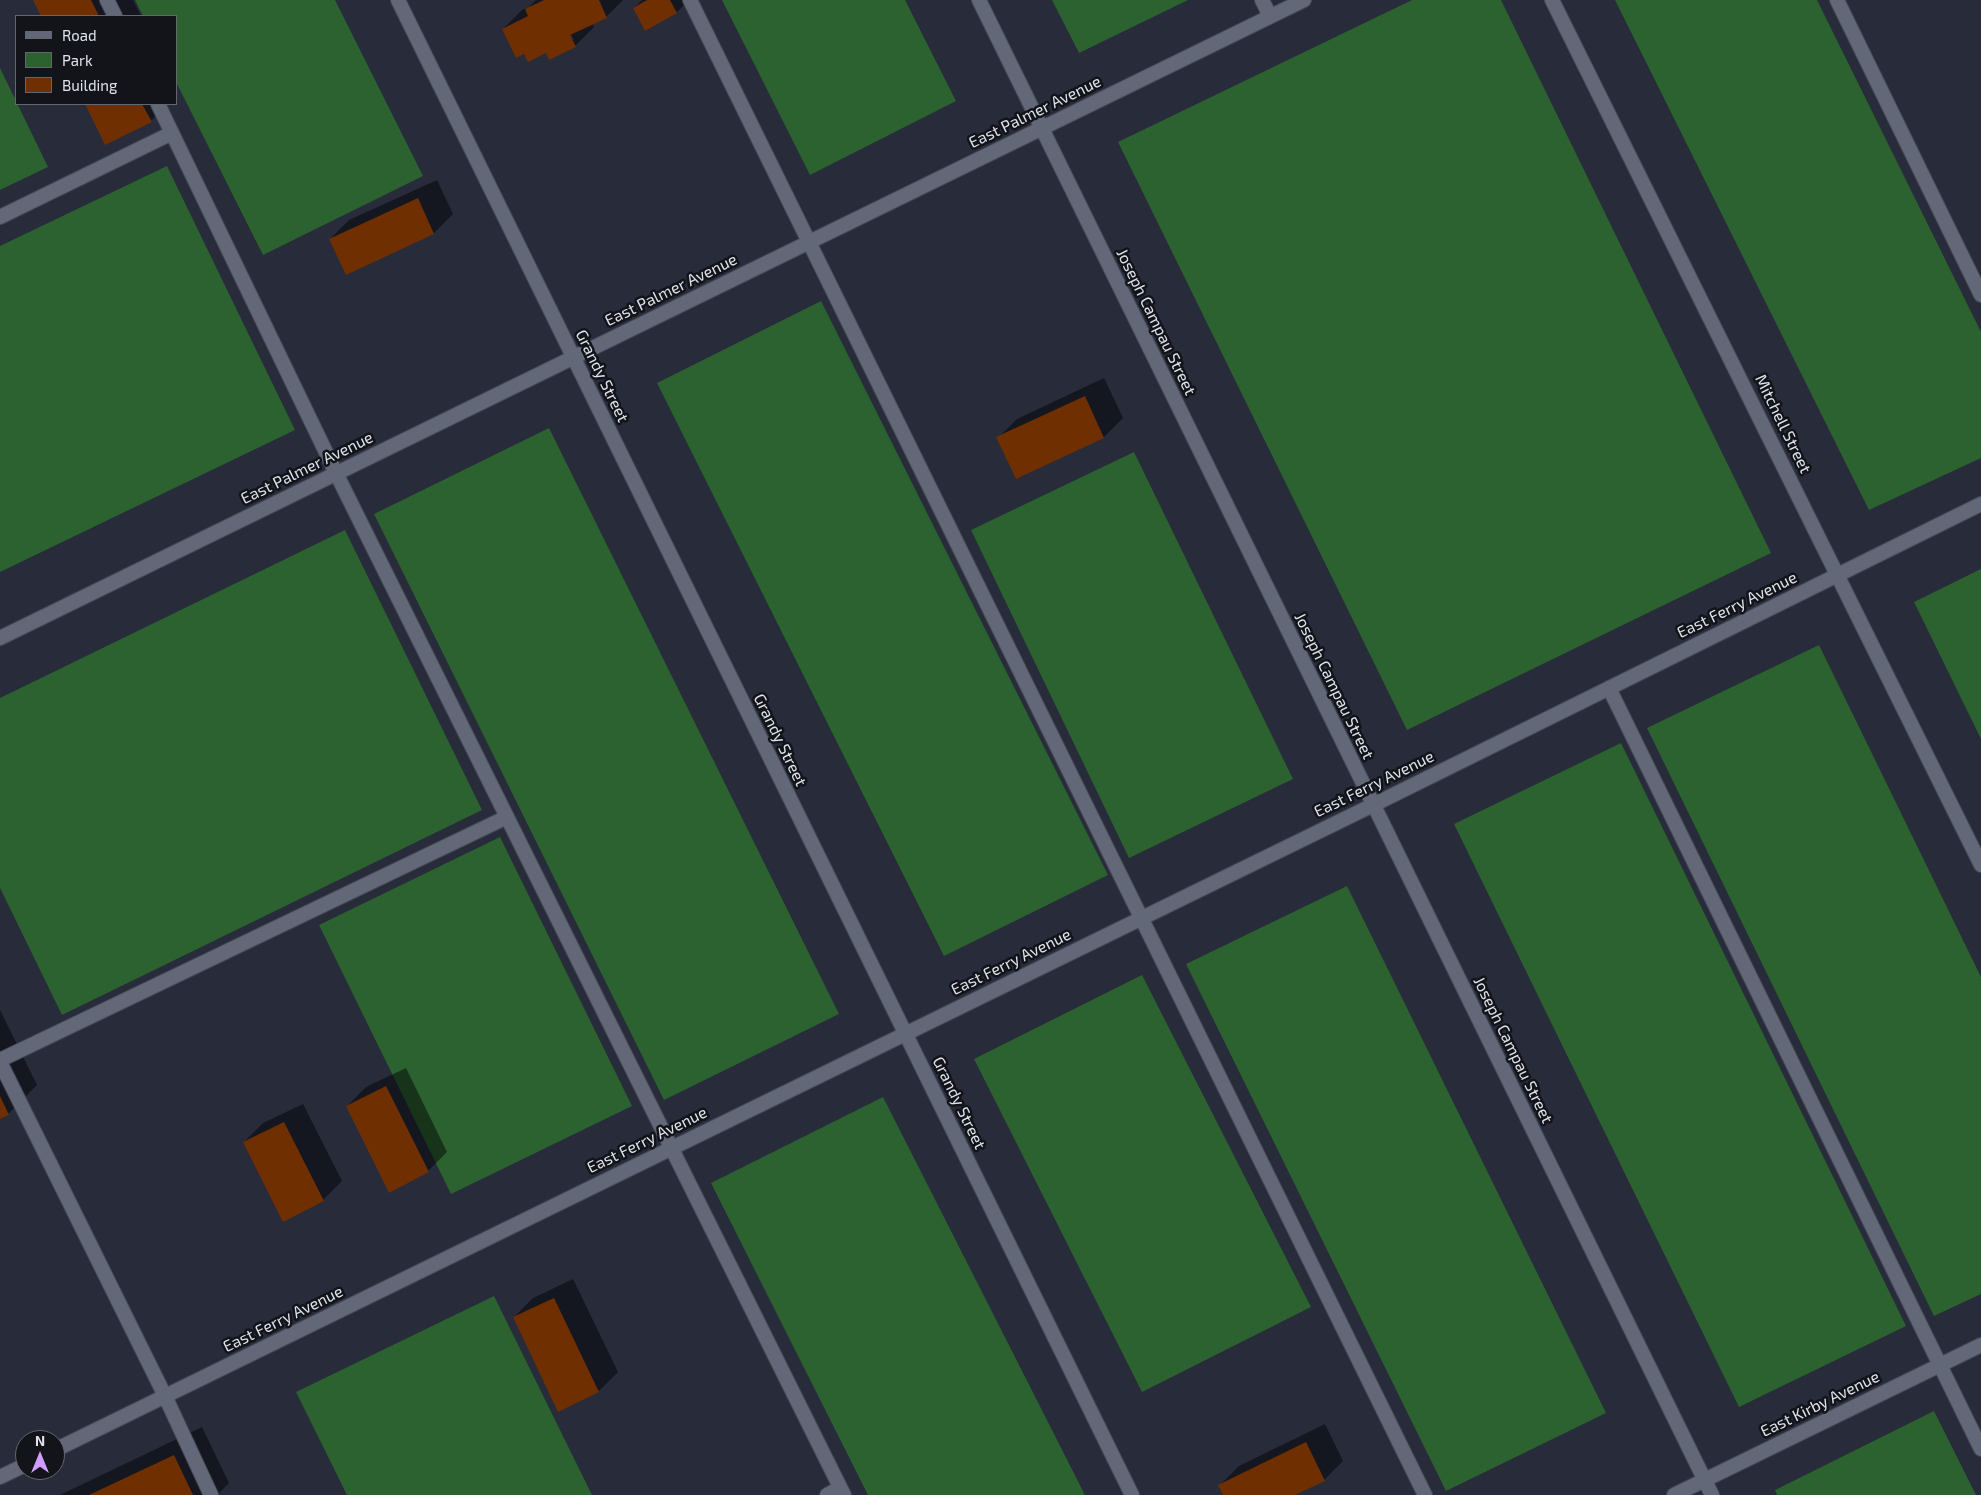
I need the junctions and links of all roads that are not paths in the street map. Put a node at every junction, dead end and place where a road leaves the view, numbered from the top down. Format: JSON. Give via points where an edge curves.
{"nodes":[{"id":1,"x":107,"y":0,"type":"edge"},
{"id":2,"x":398,"y":0,"type":"edge"},
{"id":3,"x":690,"y":0,"type":"edge"},
{"id":4,"x":978,"y":0,"type":"edge"},
{"id":5,"x":1262,"y":0,"type":"edge"},
{"id":6,"x":1304,"y":0,"type":"edge"},
{"id":7,"x":1552,"y":0,"type":"edge"},
{"id":8,"x":1837,"y":0,"type":"edge"},
{"id":9,"x":114,"y":15,"type":"edge"},
{"id":10,"x":1270,"y":16,"type":"junction"},
{"id":11,"x":158,"y":105,"type":"edge"},
{"id":12,"x":1042,"y":128,"type":"junction"},
{"id":13,"x":172,"y":133,"type":"junction"},
{"id":14,"x":0,"y":217,"type":"edge"},
{"id":15,"x":809,"y":242,"type":"junction"},
{"id":16,"x":1981,"y":295,"type":"edge"},
{"id":17,"x":573,"y":357,"type":"junction"},
{"id":18,"x":336,"y":473,"type":"junction"},
{"id":19,"x":1981,"y":504,"type":"edge"},
{"id":20,"x":1838,"y":574,"type":"junction"},
{"id":21,"x":0,"y":638,"type":"edge"},
{"id":22,"x":1609,"y":688,"type":"junction"},
{"id":23,"x":1373,"y":805,"type":"junction"},
{"id":24,"x":507,"y":817,"type":"junction"},
{"id":25,"x":1981,"y":865,"type":"edge"},
{"id":26,"x":1140,"y":918,"type":"junction"},
{"id":27,"x":905,"y":1033,"type":"junction"},
{"id":28,"x":0,"y":1061,"type":"edge"},
{"id":29,"x":672,"y":1148,"type":"junction"},
{"id":30,"x":1981,"y":1345,"type":"edge"},
{"id":31,"x":1940,"y":1365,"type":"junction"},
{"id":32,"x":165,"y":1396,"type":"junction"},
{"id":33,"x":65,"y":1445,"type":"edge"},
{"id":34,"x":1981,"y":1449,"type":"edge"},
{"id":35,"x":15,"y":1470,"type":"edge"},
{"id":36,"x":0,"y":1477,"type":"edge"},
{"id":37,"x":1704,"y":1480,"type":"junction"},
{"id":38,"x":842,"y":1492,"type":"edge"},
{"id":39,"x":211,"y":1495,"type":"edge"},
{"id":40,"x":827,"y":1495,"type":"edge"},
{"id":41,"x":1132,"y":1495,"type":"edge"},
{"id":42,"x":1424,"y":1495,"type":"edge"},
{"id":43,"x":1674,"y":1495,"type":"edge"},
{"id":44,"x":1712,"y":1495,"type":"edge"}],
"edges":[{"from":1,"to":9,"type":"street"},
{"from":2,"to":17,"type":"street","name":"Grandy Street"},
{"from":3,"to":15,"type":"street"},
{"from":4,"to":12,"type":"street","name":"Joseph Campau Street"},
{"from":5,"to":10,"type":"street"},
{"from":6,"to":10,"type":"street","name":"East Palmer Avenue"},
{"from":7,"to":20,"type":"street","name":"Mitchell Street"},
{"from":8,"to":16,"type":"street"},
{"from":10,"to":12,"type":"street","name":"East Palmer Avenue"},
{"from":11,"to":13,"type":"street"},
{"from":12,"to":15,"type":"street","name":"East Palmer Avenue"},
{"from":12,"to":23,"type":"street","name":"Joseph Campau Street"},
{"from":13,"to":14,"type":"street"},
{"from":13,"to":18,"type":"street"},
{"from":15,"to":17,"type":"street","name":"East Palmer Avenue"},
{"from":15,"to":26,"type":"street"},
{"from":17,"to":18,"type":"street","name":"East Palmer Avenue"},
{"from":17,"to":27,"type":"street","name":"Grandy Street"},
{"from":18,"to":21,"type":"street","name":"East Palmer Avenue"},
{"from":18,"to":24,"type":"street"},
{"from":19,"to":20,"type":"street","name":"East Ferry Avenue"},
{"from":20,"to":22,"type":"street","name":"East Ferry Avenue"},
{"from":20,"to":25,"type":"street","name":"Mitchell Street"},
{"from":22,"to":23,"type":"street","name":"East Ferry Avenue"},
{"from":22,"to":31,"type":"street"},
{"from":23,"to":26,"type":"street","name":"East Ferry Avenue"},
{"from":23,"to":37,"type":"street","name":"Joseph Campau Street"},
{"from":24,"to":28,"type":"street"},
{"from":24,"to":29,"type":"street"},
{"from":26,"to":27,"type":"street","name":"East Ferry Avenue"},
{"from":26,"to":42,"type":"street"},
{"from":27,"to":29,"type":"street","name":"East Ferry Avenue"},
{"from":27,"to":41,"type":"street","name":"Grandy Street"},
{"from":28,"to":32,"type":"street"},
{"from":29,"to":32,"type":"street","name":"East Ferry Avenue"},
{"from":29,"to":38,"type":"street"},
{"from":30,"to":31,"type":"street","name":"East Kirby Avenue"},
{"from":31,"to":34,"type":"street"},
{"from":31,"to":37,"type":"street","name":"East Kirby Avenue"},
{"from":32,"to":33,"type":"street","name":"East Ferry Avenue"},
{"from":32,"to":39,"type":"street"},
{"from":35,"to":36,"type":"street"},
{"from":37,"to":43,"type":"street","name":"East Kirby Avenue"},
{"from":37,"to":44,"type":"street","name":"Joseph Campau Street"},
{"from":38,"to":40,"type":"street"}]}
